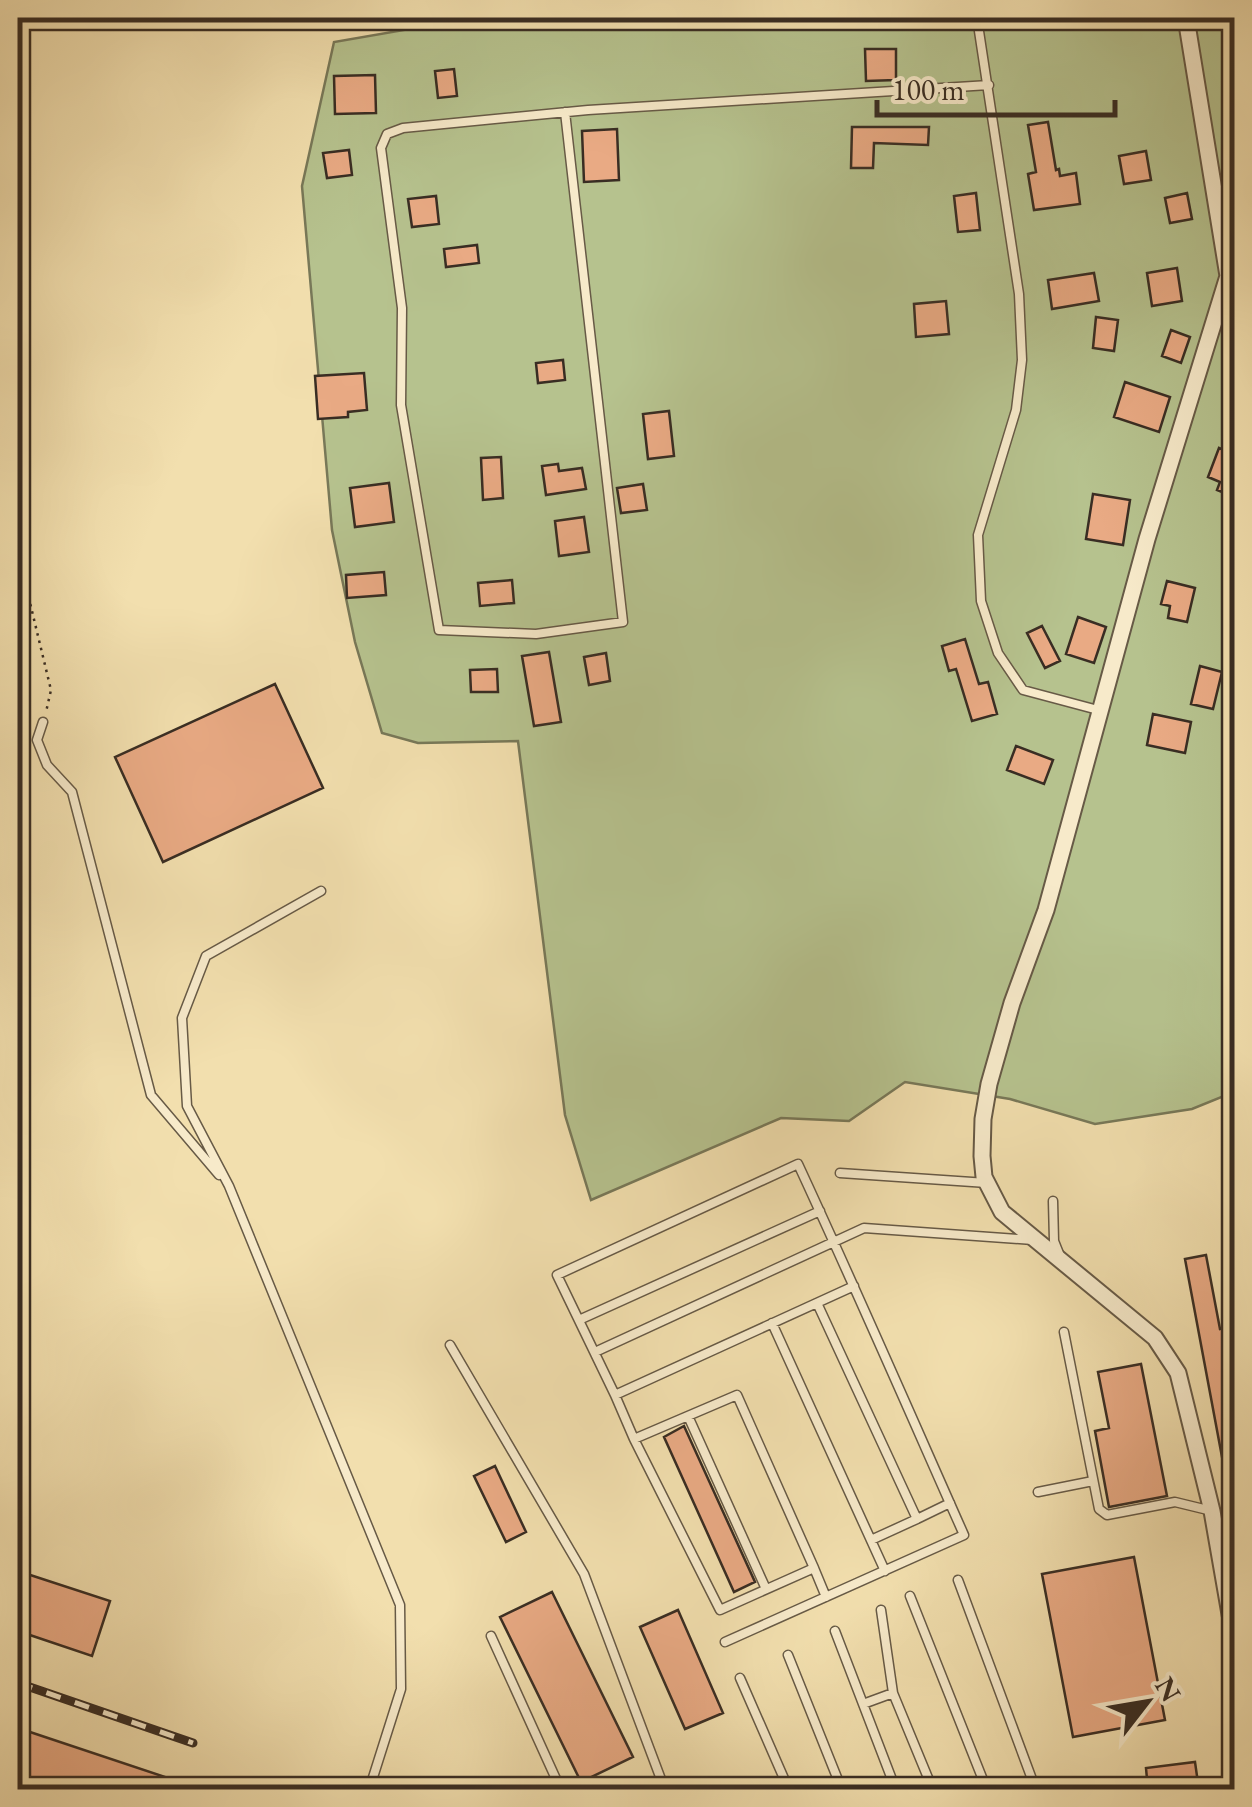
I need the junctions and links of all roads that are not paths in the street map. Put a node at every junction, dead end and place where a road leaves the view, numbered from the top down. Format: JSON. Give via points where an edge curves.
{"nodes":[{"id":1,"x":978,"y":18,"type":"edge"},
{"id":2,"x":1186,"y":18,"type":"edge"},
{"id":3,"x":989,"y":84,"type":"junction"},
{"id":4,"x":565,"y":112,"type":"junction"},
{"id":5,"x":1098,"y":710,"type":"junction"},
{"id":6,"x":43,"y":722,"type":"road end"},
{"id":7,"x":321,"y":891,"type":"dead end"},
{"id":8,"x":840,"y":1173,"type":"dead end"},
{"id":9,"x":987,"y":1182,"type":"junction"},
{"id":10,"x":229,"y":1186,"type":"junction"},
{"id":11,"x":1053,"y":1201,"type":"dead end"},
{"id":12,"x":820,"y":1212,"type":"junction"},
{"id":13,"x":1037,"y":1240,"type":"junction"},
{"id":14,"x":834,"y":1242,"type":"junction"},
{"id":15,"x":1062,"y":1260,"type":"junction"},
{"id":16,"x":854,"y":1286,"type":"junction"},
{"id":17,"x":817,"y":1303,"type":"junction"},
{"id":18,"x":579,"y":1320,"type":"junction"},
{"id":19,"x":772,"y":1323,"type":"junction"},
{"id":20,"x":1064,"y":1332,"type":"dead end"},
{"id":21,"x":450,"y":1345,"type":"dead end"},
{"id":22,"x":595,"y":1352,"type":"junction"},
{"id":23,"x":616,"y":1395,"type":"junction"},
{"id":24,"x":688,"y":1416,"type":"junction"},
{"id":25,"x":634,"y":1439,"type":"junction"},
{"id":26,"x":1093,"y":1481,"type":"junction"},
{"id":27,"x":1038,"y":1492,"type":"dead end"},
{"id":28,"x":950,"y":1503,"type":"junction"},
{"id":29,"x":1212,"y":1510,"type":"junction"},
{"id":30,"x":917,"y":1519,"type":"junction"},
{"id":31,"x":871,"y":1540,"type":"junction"},
{"id":32,"x":814,"y":1568,"type":"junction"},
{"id":33,"x":885,"y":1570,"type":"junction"},
{"id":34,"x":958,"y":1580,"type":"dead end"},
{"id":35,"x":766,"y":1590,"type":"junction"},
{"id":36,"x":910,"y":1596,"type":"dead end"},
{"id":37,"x":826,"y":1597,"type":"junction"},
{"id":38,"x":881,"y":1610,"type":"dead end"},
{"id":39,"x":835,"y":1631,"type":"dead end"},
{"id":40,"x":491,"y":1636,"type":"dead end"},
{"id":41,"x":1234,"y":1637,"type":"edge"},
{"id":42,"x":725,"y":1642,"type":"dead end"},
{"id":43,"x":788,"y":1654,"type":"dead end"},
{"id":44,"x":740,"y":1678,"type":"dead end"},
{"id":45,"x":893,"y":1693,"type":"junction"},
{"id":46,"x":863,"y":1704,"type":"junction"},
{"id":47,"x":369,"y":1790,"type":"edge"},
{"id":48,"x":561,"y":1790,"type":"edge"},
{"id":49,"x":665,"y":1790,"type":"edge"},
{"id":50,"x":788,"y":1790,"type":"edge"},
{"id":51,"x":842,"y":1790,"type":"edge"},
{"id":52,"x":896,"y":1790,"type":"edge"},
{"id":53,"x":933,"y":1790,"type":"edge"},
{"id":54,"x":987,"y":1790,"type":"edge"},
{"id":55,"x":1036,"y":1790,"type":"edge"}],
"edges":[{"from":1,"to":3,"type":"lane"},
{"from":2,"to":5,"type":"street","via":[[1228,276]]},
{"from":3,"to":4,"type":"lane"},
{"from":3,"to":5,"type":"lane","via":[[1022,360],[1016,410],[978,535],[982,601],[998,653],[1023,690]]},
{"from":4,"to":4,"type":"lane","via":[[403,128],[387,134],[380,148],[402,308],[401,405],[439,630],[536,634],[623,622]]},
{"from":5,"to":9,"type":"street","via":[[1046,910],[989,1084],[982,1156]]},
{"from":6,"to":10,"type":"lane","via":[[37,740],[47,765],[72,792],[151,1095]]},
{"from":7,"to":10,"type":"lane","via":[[206,956],[182,1018],[187,1106]]},
{"from":8,"to":9,"type":"lane"},
{"from":9,"to":13,"type":"street","via":[[1002,1212]]},
{"from":10,"to":47,"type":"lane","via":[[400,1605],[401,1689]]},
{"from":11,"to":15,"type":"lane","via":[[1054,1241]]},
{"from":12,"to":14,"type":"lane"},
{"from":12,"to":18,"type":"lane"},
{"from":12,"to":18,"type":"lane","via":[[798,1164],[558,1274]]},
{"from":13,"to":14,"type":"lane","via":[[864,1228]]},
{"from":13,"to":15,"type":"street"},
{"from":14,"to":16,"type":"lane"},
{"from":14,"to":22,"type":"lane"},
{"from":15,"to":29,"type":"street","via":[[1156,1338],[1178,1373]]},
{"from":16,"to":17,"type":"lane"},
{"from":16,"to":28,"type":"lane"},
{"from":17,"to":19,"type":"lane"},
{"from":17,"to":30,"type":"lane"},
{"from":18,"to":22,"type":"lane"},
{"from":19,"to":23,"type":"lane"},
{"from":19,"to":31,"type":"lane"},
{"from":20,"to":26,"type":"lane"},
{"from":21,"to":49,"type":"lane","via":[[584,1574]]},
{"from":22,"to":23,"type":"lane"},
{"from":23,"to":25,"type":"lane"},
{"from":24,"to":25,"type":"lane"},
{"from":24,"to":32,"type":"lane","via":[[736,1395]]},
{"from":24,"to":35,"type":"lane"},
{"from":25,"to":35,"type":"lane","via":[[720,1610]]},
{"from":26,"to":27,"type":"lane"},
{"from":26,"to":29,"type":"lane","via":[[1099,1509],[1107,1515],[1174,1502]]},
{"from":28,"to":30,"type":"lane"},
{"from":28,"to":33,"type":"lane","via":[[964,1535]]},
{"from":29,"to":41,"type":"street"},
{"from":30,"to":31,"type":"lane"},
{"from":31,"to":33,"type":"lane"},
{"from":32,"to":35,"type":"lane"},
{"from":32,"to":37,"type":"lane"},
{"from":33,"to":37,"type":"lane"},
{"from":34,"to":55,"type":"lane"},
{"from":36,"to":54,"type":"lane"},
{"from":37,"to":42,"type":"lane"},
{"from":38,"to":45,"type":"lane"},
{"from":39,"to":46,"type":"lane"},
{"from":40,"to":48,"type":"lane"},
{"from":43,"to":51,"type":"lane"},
{"from":44,"to":50,"type":"lane"},
{"from":45,"to":46,"type":"lane"},
{"from":45,"to":53,"type":"lane"},
{"from":46,"to":52,"type":"lane"}]}
